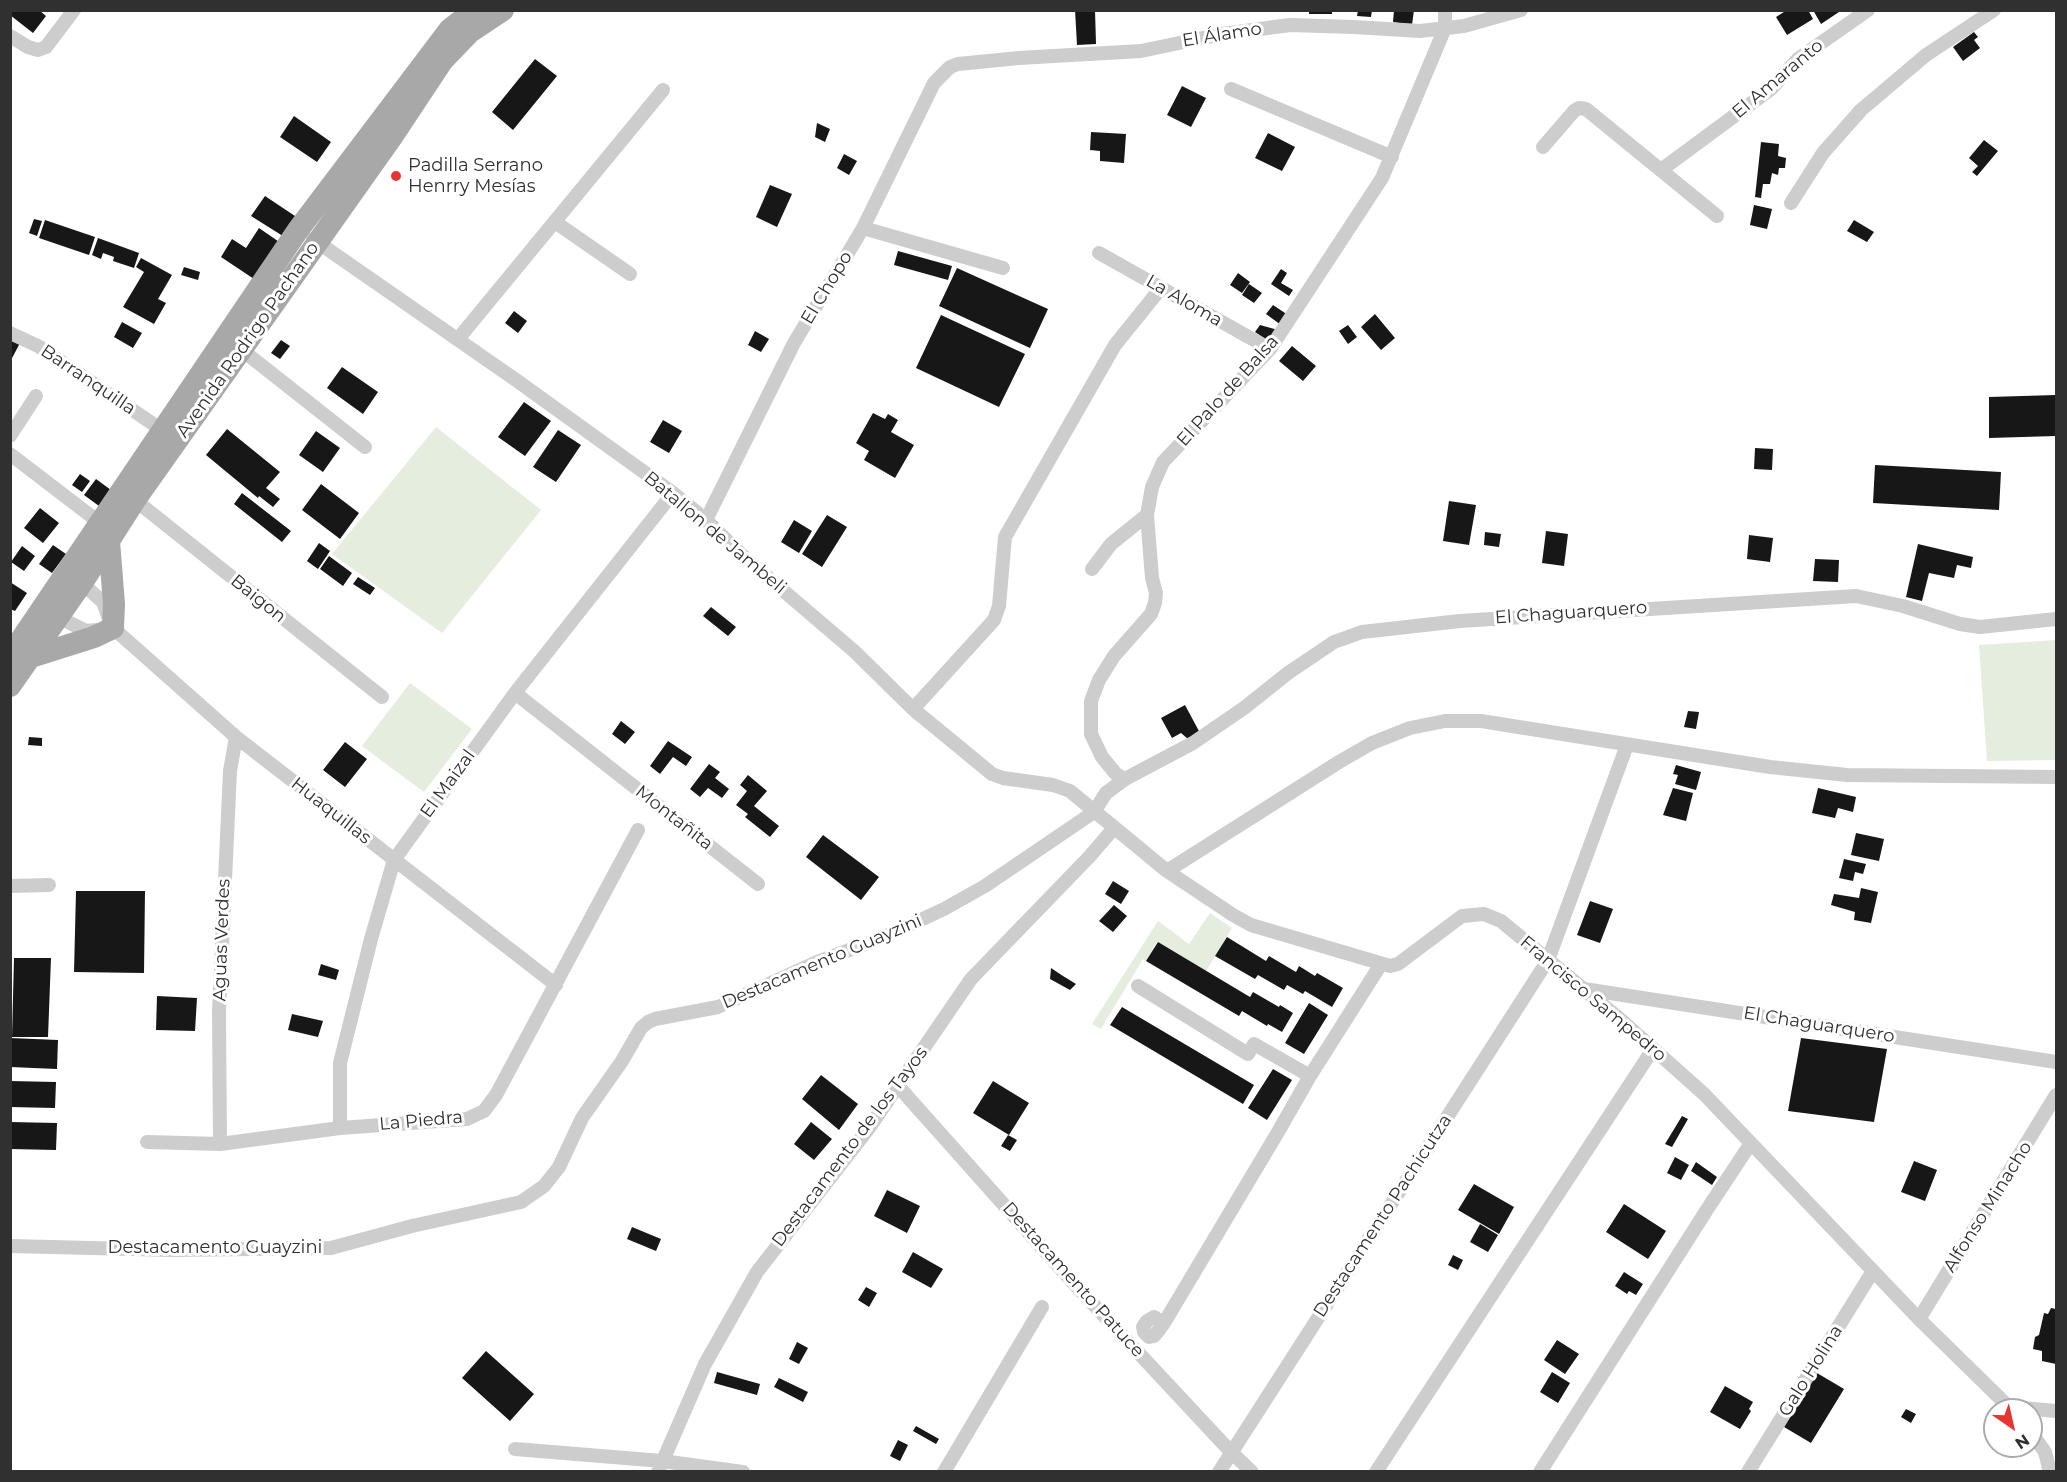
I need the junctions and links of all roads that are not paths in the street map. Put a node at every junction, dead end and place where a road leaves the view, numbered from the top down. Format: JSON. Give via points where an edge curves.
{"nodes":[{"id":1,"x":74,"y":10,"type":"edge"},
{"id":2,"x":475,"y":10,"type":"edge"},
{"id":3,"x":503,"y":10,"type":"edge"},
{"id":4,"x":1445,"y":10,"type":"edge"},
{"id":5,"x":1521,"y":10,"type":"edge"},
{"id":6,"x":1868,"y":10,"type":"edge"},
{"id":7,"x":1994,"y":10,"type":"edge"},
{"id":8,"x":1445,"y":28,"type":"junction"},
{"id":9,"x":10,"y":36,"type":"edge"},
{"id":10,"x":958,"y":64,"type":"joint"},
{"id":11,"x":1231,"y":89,"type":"dead end"},
{"id":12,"x":663,"y":90,"type":"dead end"},
{"id":13,"x":1543,"y":147,"type":"dead end"},
{"id":14,"x":1392,"y":157,"type":"junction"},
{"id":15,"x":1661,"y":170,"type":"junction"},
{"id":16,"x":1791,"y":203,"type":"dead end"},
{"id":17,"x":1718,"y":216,"type":"dead end"},
{"id":18,"x":555,"y":222,"type":"junction"},
{"id":19,"x":863,"y":228,"type":"junction"},
{"id":20,"x":298,"y":230,"type":"junction"},
{"id":21,"x":318,"y":242,"type":"junction"},
{"id":22,"x":1099,"y":253,"type":"dead end"},
{"id":23,"x":1003,"y":268,"type":"dead end"},
{"id":24,"x":630,"y":274,"type":"dead end"},
{"id":25,"x":1161,"y":288,"type":"junction"},
{"id":26,"x":10,"y":333,"type":"edge"},
{"id":27,"x":458,"y":339,"type":"junction"},
{"id":28,"x":1269,"y":349,"type":"junction"},
{"id":29,"x":242,"y":350,"type":"junction"},
{"id":30,"x":36,"y":396,"type":"dead end"},
{"id":31,"x":162,"y":430,"type":"junction"},
{"id":32,"x":10,"y":436,"type":"edge"},
{"id":33,"x":365,"y":447,"type":"dead end"},
{"id":34,"x":10,"y":454,"type":"edge"},
{"id":35,"x":673,"y":493,"type":"junction"},
{"id":36,"x":135,"y":500,"type":"junction"},
{"id":37,"x":1147,"y":515,"type":"junction"},
{"id":38,"x":706,"y":520,"type":"junction"},
{"id":39,"x":105,"y":532,"type":"junction"},
{"id":40,"x":1092,"y":569,"type":"dead end"},
{"id":41,"x":74,"y":578,"type":"junction"},
{"id":42,"x":50,"y":613,"type":"junction"},
{"id":43,"x":2056,"y":620,"type":"edge"},
{"id":44,"x":113,"y":628,"type":"junction"},
{"id":45,"x":21,"y":657,"type":"edge"},
{"id":46,"x":10,"y":686,"type":"edge"},
{"id":47,"x":515,"y":693,"type":"junction"},
{"id":48,"x":382,"y":697,"type":"dead end"},
{"id":49,"x":913,"y":709,"type":"junction"},
{"id":50,"x":236,"y":737,"type":"junction"},
{"id":51,"x":1628,"y":745,"type":"junction"},
{"id":52,"x":2056,"y":777,"type":"edge"},
{"id":53,"x":1125,"y":779,"type":"junction"},
{"id":54,"x":1094,"y":812,"type":"junction"},
{"id":55,"x":1113,"y":828,"type":"junction"},
{"id":56,"x":638,"y":831,"type":"dead end"},
{"id":57,"x":394,"y":860,"type":"junction"},
{"id":58,"x":1167,"y":871,"type":"junction"},
{"id":59,"x":758,"y":884,"type":"dead end"},
{"id":60,"x":49,"y":885,"type":"dead end"},
{"id":61,"x":10,"y":886,"type":"edge"},
{"id":62,"x":1548,"y":960,"type":"junction"},
{"id":63,"x":1382,"y":964,"type":"junction"},
{"id":64,"x":556,"y":985,"type":"junction"},
{"id":65,"x":1138,"y":986,"type":"dead end"},
{"id":66,"x":1582,"y":988,"type":"junction"},
{"id":67,"x":1653,"y":1048,"type":"junction"},
{"id":68,"x":2056,"y":1062,"type":"edge"},
{"id":69,"x":1310,"y":1076,"type":"junction"},
{"id":70,"x":898,"y":1086,"type":"junction"},
{"id":71,"x":2056,"y":1095,"type":"edge"},
{"id":72,"x":340,"y":1128,"type":"junction"},
{"id":73,"x":147,"y":1142,"type":"dead end"},
{"id":74,"x":1751,"y":1143,"type":"junction"},
{"id":75,"x":220,"y":1144,"type":"junction"},
{"id":76,"x":10,"y":1246,"type":"edge"},
{"id":77,"x":1873,"y":1271,"type":"junction"},
{"id":78,"x":1042,"y":1307,"type":"dead end"},
{"id":79,"x":1919,"y":1319,"type":"junction"},
{"id":80,"x":1164,"y":1323,"type":"dead end"},
{"id":81,"x":2000,"y":1398,"type":"edge"},
{"id":82,"x":515,"y":1449,"type":"dead end"},
{"id":83,"x":2043,"y":1449,"type":"edge"},
{"id":84,"x":1231,"y":1452,"type":"junction"},
{"id":85,"x":660,"y":1466,"type":"edge"},
{"id":86,"x":743,"y":1472,"type":"edge"},
{"id":87,"x":944,"y":1472,"type":"edge"},
{"id":88,"x":1219,"y":1472,"type":"edge"},
{"id":89,"x":1252,"y":1472,"type":"edge"},
{"id":90,"x":1376,"y":1472,"type":"edge"},
{"id":91,"x":1540,"y":1472,"type":"edge"},
{"id":92,"x":1748,"y":1472,"type":"edge"},
{"id":93,"x":2050,"y":1472,"type":"edge"}],
"edges":[{"from":1,"to":9,"type":"street","via":[[46,47],[28,47]]},
{"from":2,"to":20,"type":"main road","name":"Avenida Rodrigo Pachano","via":[[450,29]]},
{"from":3,"to":21,"type":"main road","name":"Avenida Rodrigo Pachano","via":[[470,32],[442,60]]},
{"from":4,"to":8,"type":"street","name":"El Palo de Balsa"},
{"from":5,"to":8,"type":"street","name":"El Álamo"},
{"from":6,"to":15,"type":"street","name":"El Amaranto","via":[[1798,59],[1772,88]]},
{"from":7,"to":16,"type":"street","via":[[1926,55],[1861,110],[1823,153]]},
{"from":8,"to":10,"type":"street","name":"El Álamo","via":[[1420,31],[1290,25],[1141,51]]},
{"from":8,"to":14,"type":"street","name":"El Palo de Balsa"},
{"from":10,"to":19,"type":"street","name":"El Chopo","via":[[934,82]]},
{"from":11,"to":14,"type":"street"},
{"from":12,"to":18,"type":"street"},
{"from":13,"to":15,"type":"street","via":[[1574,111],[1586,109]]},
{"from":14,"to":28,"type":"street","name":"El Palo de Balsa"},
{"from":15,"to":17,"type":"street"},
{"from":18,"to":24,"type":"street"},
{"from":18,"to":27,"type":"street"},
{"from":19,"to":23,"type":"street"},
{"from":19,"to":38,"type":"street","name":"El Chopo","via":[[794,343]]},
{"from":20,"to":21,"type":"street","name":"Batallon de Jambeli"},
{"from":20,"to":31,"type":"main road","name":"Avenida Rodrigo Pachano"},
{"from":21,"to":27,"type":"street","name":"Batallon de Jambeli"},
{"from":21,"to":29,"type":"main road","name":"Avenida Rodrigo Pachano"},
{"from":22,"to":25,"type":"street","name":"La Aloma"},
{"from":25,"to":28,"type":"street","name":"La Aloma"},
{"from":25,"to":49,"type":"street","via":[[1115,345],[1005,537],[999,606],[994,620]]},
{"from":26,"to":31,"type":"street","name":"Barranquilla","via":[[38,346]]},
{"from":27,"to":35,"type":"street","name":"Batallon de Jambeli"},
{"from":28,"to":37,"type":"street","name":"El Palo de Balsa","via":[[1163,462],[1152,487]]},
{"from":29,"to":33,"type":"street"},
{"from":29,"to":36,"type":"main road","name":"Avenida Rodrigo Pachano"},
{"from":30,"to":32,"type":"street"},
{"from":31,"to":39,"type":"main road","name":"Avenida Rodrigo Pachano"},
{"from":34,"to":39,"type":"street"},
{"from":35,"to":38,"type":"street","name":"Batallon de Jambeli"},
{"from":35,"to":47,"type":"street","name":"El Maizal"},
{"from":36,"to":39,"type":"main road","name":"Avenida Rodrigo Pachano"},
{"from":36,"to":48,"type":"street","name":"Baigon"},
{"from":37,"to":40,"type":"street","via":[[1111,544]]},
{"from":37,"to":53,"type":"street","name":"El Palo de Balsa","via":[[1155,603],[1151,614],[1114,656],[1091,701],[1091,734],[1102,758]]},
{"from":38,"to":49,"type":"street","name":"Batallon de Jambeli","via":[[854,651]]},
{"from":39,"to":41,"type":"main road","name":"Avenida Rodrigo Pachano"},
{"from":39,"to":44,"type":"main road"},
{"from":41,"to":42,"type":"main road","name":"Avenida Rodrigo Pachano"},
{"from":41,"to":44,"type":"street","via":[[103,602]]},
{"from":42,"to":44,"type":"street","via":[[86,631]]},
{"from":42,"to":45,"type":"main road","name":"Avenida Rodrigo Pachano"},
{"from":43,"to":53,"type":"street","name":"El Chaguarquero","via":[[1980,627],[1856,596],[1460,621],[1362,632],[1334,642],[1193,743]]},
{"from":44,"to":45,"type":"main road"},
{"from":44,"to":50,"type":"street","name":"Huaquillas"},
{"from":45,"to":46,"type":"main road","name":"Avenida Rodrigo Pachano"},
{"from":47,"to":57,"type":"street","name":"El Maizal"},
{"from":47,"to":59,"type":"street","name":"Montañita"},
{"from":49,"to":54,"type":"street","name":"Batallon de Jambeli","via":[[992,774],[1070,791]]},
{"from":50,"to":57,"type":"street","name":"Huaquillas"},
{"from":50,"to":75,"type":"street","name":"Aguas Verdes","via":[[230,771],[219,1012]]},
{"from":51,"to":52,"type":"street","via":[[1847,775]]},
{"from":51,"to":58,"type":"street","via":[[1481,721],[1410,728],[1339,762]]},
{"from":51,"to":62,"type":"street","name":"Destacamento Pachicutza"},
{"from":53,"to":54,"type":"street","name":"El Chaguarquero","via":[[1106,793]]},
{"from":54,"to":55,"type":"street"},
{"from":54,"to":76,"type":"street","name":"Destacamento Guayzini","via":[[985,886],[884,938],[818,962],[718,1007],[648,1022],[582,1118],[559,1167],[544,1186],[521,1202],[331,1248]]},
{"from":55,"to":58,"type":"street"},
{"from":55,"to":70,"type":"street","name":"Destacamento de los Tayos","via":[[971,979]]},
{"from":56,"to":64,"type":"street","name":"La Piedra"},
{"from":57,"to":64,"type":"street","name":"Huaquillas"},
{"from":57,"to":72,"type":"street","name":"El Maizal","via":[[340,1063]]},
{"from":58,"to":63,"type":"street","via":[[1251,925]]},
{"from":60,"to":61,"type":"street"},
{"from":62,"to":63,"type":"street","name":"Francisco Sampedro","via":[[1502,921],[1484,914],[1462,916],[1398,964]]},
{"from":62,"to":66,"type":"street","name":"Francisco Sampedro"},
{"from":62,"to":84,"type":"street","name":"Destacamento Pachicutza"},
{"from":63,"to":69,"type":"street"},
{"from":64,"to":72,"type":"street","name":"La Piedra","via":[[484,1111],[467,1119]]},
{"from":65,"to":69,"type":"street","via":[[1248,1054],[1254,1044]]},
{"from":66,"to":67,"type":"street","name":"Francisco Sampedro"},
{"from":66,"to":68,"type":"street","name":"El Chaguarquero"},
{"from":67,"to":74,"type":"street","name":"Francisco Sampedro"},
{"from":67,"to":90,"type":"street"},
{"from":69,"to":80,"type":"street"},
{"from":70,"to":84,"type":"street","name":"Destacamento Patuce"},
{"from":70,"to":85,"type":"street","name":"Destacamento de los Tayos","via":[[757,1272],[705,1364]]},
{"from":71,"to":79,"type":"street","name":"Alfonso Minacho"},
{"from":72,"to":75,"type":"street","name":"La Piedra"},
{"from":73,"to":75,"type":"street","name":"La Piedra"},
{"from":74,"to":77,"type":"street","name":"Francisco Sampedro"},
{"from":74,"to":91,"type":"street"},
{"from":77,"to":79,"type":"street","name":"Francisco Sampedro"},
{"from":77,"to":92,"type":"street","name":"Galo Holina"},
{"from":78,"to":87,"type":"street"},
{"from":79,"to":81,"type":"street","name":"Francisco Sampedro"},
{"from":82,"to":85,"type":"street"},
{"from":83,"to":93,"type":"street"},
{"from":84,"to":88,"type":"street","name":"Destacamento Pachicutza"},
{"from":84,"to":89,"type":"street","name":"Destacamento Patuce"},
{"from":85,"to":86,"type":"street"}]}
